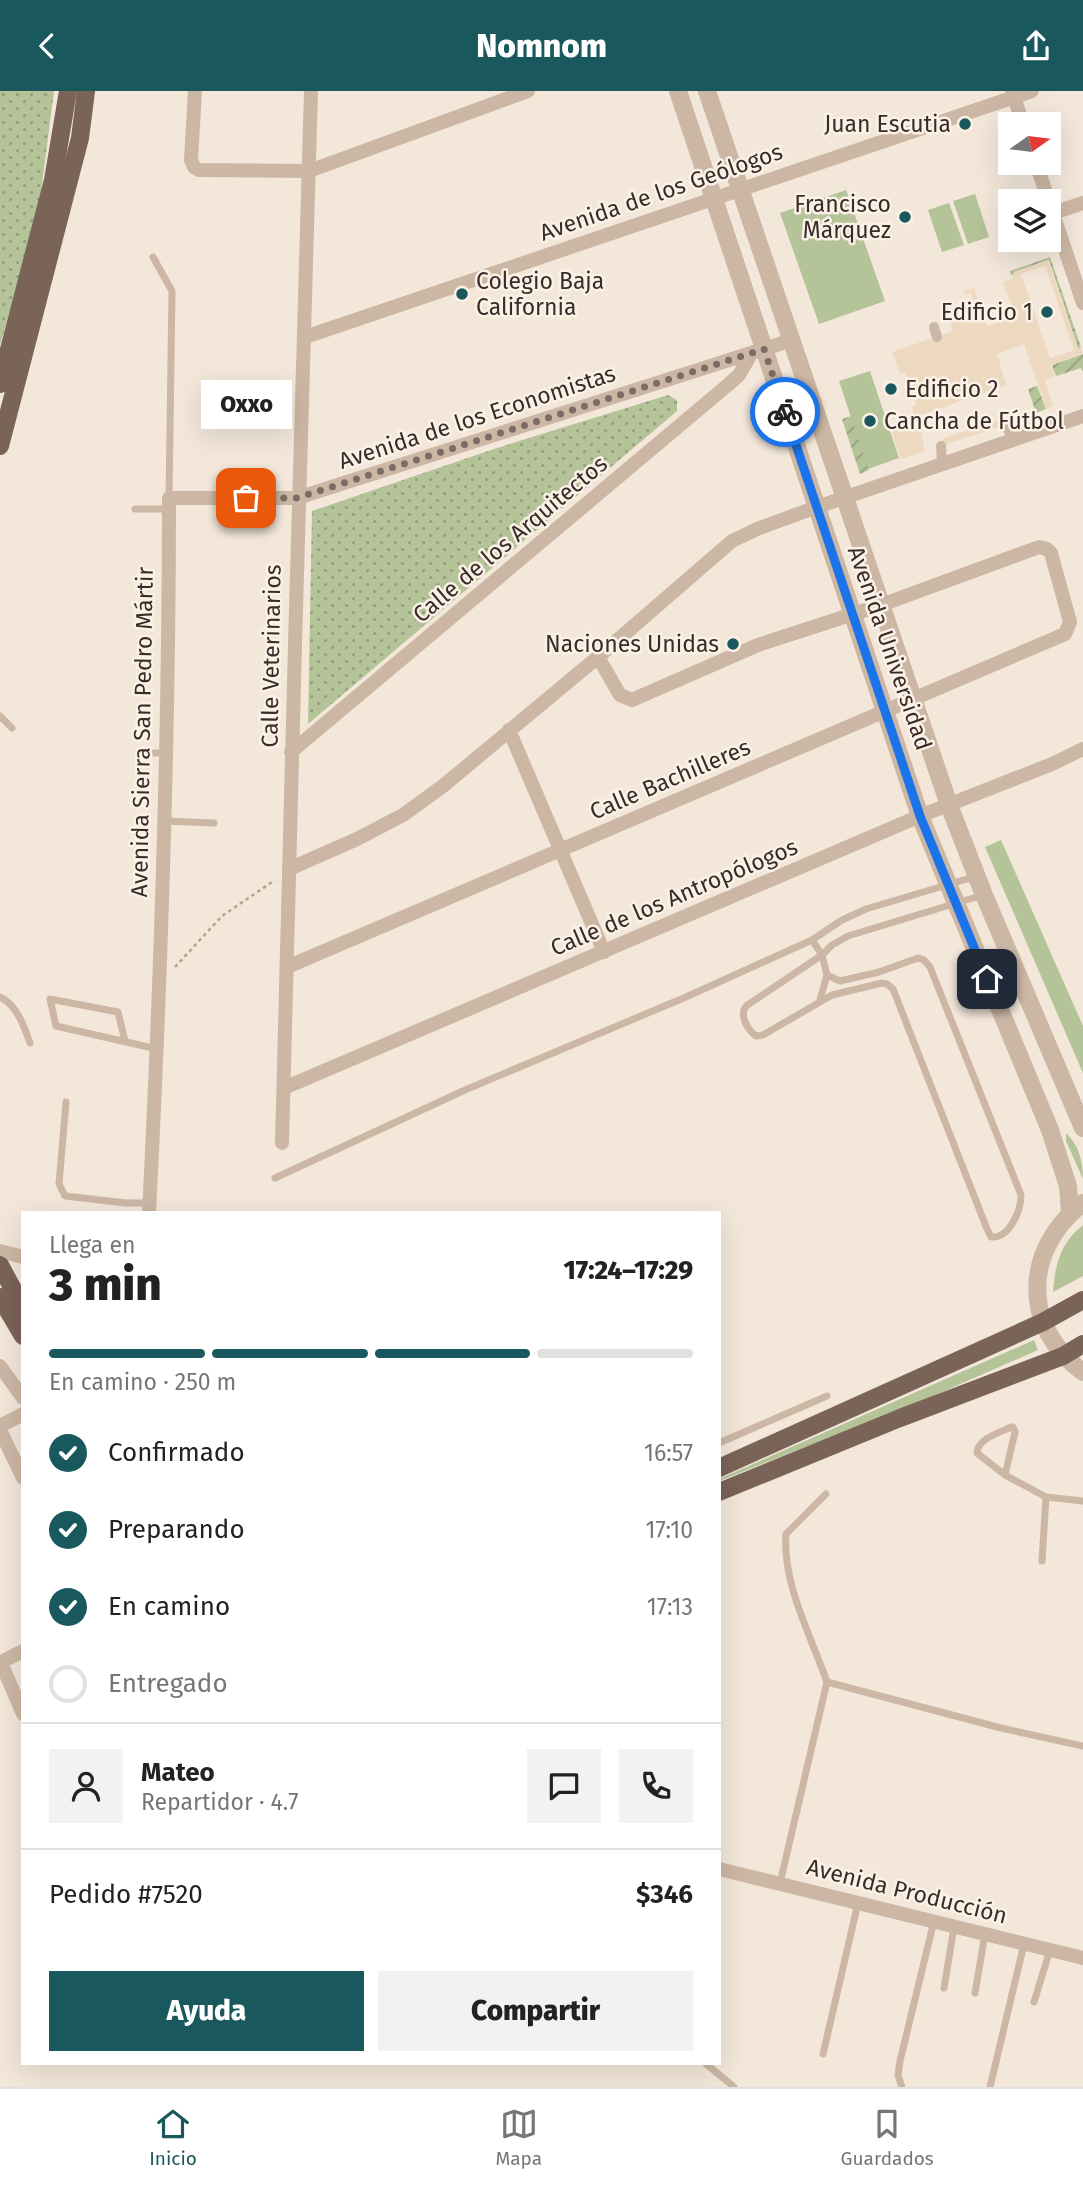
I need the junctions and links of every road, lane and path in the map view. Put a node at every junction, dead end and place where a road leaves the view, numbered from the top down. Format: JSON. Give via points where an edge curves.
{"nodes":[{"id":1,"x":68,"y":91,"type":"edge"},
{"id":2,"x":86,"y":91,"type":"edge"},
{"id":3,"x":195,"y":91,"type":"edge"},
{"id":4,"x":311,"y":91,"type":"edge"},
{"id":5,"x":528,"y":91,"type":"edge"},
{"id":6,"x":678,"y":91,"type":"edge"},
{"id":7,"x":707,"y":91,"type":"edge"},
{"id":8,"x":1032,"y":91,"type":"edge"},
{"id":9,"x":1013,"y":94,"type":"edge"},
{"id":10,"x":1019,"y":112,"type":"edge"},
{"id":11,"x":309,"y":171,"type":"junction"},
{"id":12,"x":740,"y":189,"type":"junction"},
{"id":13,"x":713,"y":198,"type":"junction"},
{"id":14,"x":1083,"y":203,"type":"edge"},
{"id":15,"x":1061,"y":210,"type":"edge"},
{"id":16,"x":1061,"y":237,"type":"edge"},
{"id":17,"x":153,"y":257,"type":"dead end"},
{"id":18,"x":1083,"y":303,"type":"edge"},
{"id":19,"x":305,"y":337,"type":"junction"},
{"id":20,"x":792,"y":341,"type":"junction"},
{"id":21,"x":757,"y":352,"type":"junction"},
{"id":22,"x":0,"y":384,"type":"edge"},
{"id":23,"x":1083,"y":416,"type":"edge"},
{"id":24,"x":1005,"y":425,"type":"dead end"},
{"id":25,"x":1014,"y":439,"type":"junction"},
{"id":26,"x":0,"y":446,"type":"edge"},
{"id":27,"x":942,"y":446,"type":"dead end"},
{"id":28,"x":942,"y":464,"type":"junction"},
{"id":29,"x":297,"y":498,"type":"junction"},
{"id":30,"x":845,"y":498,"type":"junction"},
{"id":31,"x":169,"y":504,"type":"junction"},
{"id":32,"x":817,"y":507,"type":"junction"},
{"id":33,"x":135,"y":509,"type":"dead end"},
{"id":34,"x":881,"y":605,"type":"junction"},
{"id":35,"x":852,"y":614,"type":"junction"},
{"id":36,"x":598,"y":657,"type":"junction"},
{"id":37,"x":913,"y":700,"type":"junction"},
{"id":38,"x":885,"y":712,"type":"junction"},
{"id":39,"x":0,"y":716,"type":"edge"},
{"id":40,"x":12,"y":728,"type":"dead end"},
{"id":41,"x":509,"y":730,"type":"junction"},
{"id":42,"x":1083,"y":749,"type":"edge"},
{"id":43,"x":140,"y":753,"type":"dead end"},
{"id":44,"x":165,"y":753,"type":"junction"},
{"id":45,"x":291,"y":753,"type":"junction"},
{"id":46,"x":949,"y":805,"type":"junction"},
{"id":47,"x":920,"y":816,"type":"junction"},
{"id":48,"x":164,"y":821,"type":"junction"},
{"id":49,"x":214,"y":823,"type":"dead end"},
{"id":50,"x":560,"y":850,"type":"junction"},
{"id":51,"x":289,"y":869,"type":"junction"},
{"id":52,"x":977,"y":876,"type":"junction"},
{"id":53,"x":947,"y":885,"type":"junction"},
{"id":54,"x":984,"y":894,"type":"junction"},
{"id":55,"x":955,"y":904,"type":"junction"},
{"id":56,"x":812,"y":940,"type":"junction"},
{"id":57,"x":604,"y":952,"type":"junction"},
{"id":58,"x":822,"y":955,"type":"junction"},
{"id":59,"x":286,"y":967,"type":"junction"},
{"id":60,"x":827,"y":975,"type":"junction"},
{"id":61,"x":159,"y":985,"type":"junction"},
{"id":62,"x":0,"y":997,"type":"edge"},
{"id":63,"x":820,"y":1000,"type":"junction"},
{"id":64,"x":125,"y":1041,"type":"junction"},
{"id":65,"x":30,"y":1043,"type":"dead end"},
{"id":66,"x":157,"y":1049,"type":"junction"},
{"id":67,"x":284,"y":1088,"type":"junction"},
{"id":68,"x":66,"y":1102,"type":"dead end"},
{"id":69,"x":1083,"y":1128,"type":"edge"},
{"id":70,"x":282,"y":1143,"type":"dead end"},
{"id":71,"x":275,"y":1178,"type":"dead end"},
{"id":72,"x":149,"y":1208,"type":"edge"},
{"id":73,"x":1076,"y":1208,"type":"edge"},
{"id":74,"x":0,"y":1251,"type":"edge"},
{"id":75,"x":21,"y":1256,"type":"edge"},
{"id":76,"x":0,"y":1265,"type":"edge"},
{"id":77,"x":0,"y":1297,"type":"edge"},
{"id":78,"x":1083,"y":1300,"type":"edge"},
{"id":79,"x":21,"y":1304,"type":"edge"},
{"id":80,"x":1043,"y":1322,"type":"junction"},
{"id":81,"x":21,"y":1333,"type":"edge"},
{"id":82,"x":1083,"y":1344,"type":"edge"},
{"id":83,"x":1063,"y":1356,"type":"junction"},
{"id":84,"x":0,"y":1366,"type":"edge"},
{"id":85,"x":1083,"y":1372,"type":"edge"},
{"id":86,"x":21,"y":1395,"type":"edge"},
{"id":87,"x":827,"y":1396,"type":"dead end"},
{"id":88,"x":21,"y":1415,"type":"edge"},
{"id":89,"x":0,"y":1428,"type":"edge"},
{"id":90,"x":721,"y":1442,"type":"edge"},
{"id":91,"x":721,"y":1467,"type":"edge"},
{"id":92,"x":21,"y":1474,"type":"edge"},
{"id":93,"x":1006,"y":1475,"type":"junction"},
{"id":94,"x":721,"y":1491,"type":"edge"},
{"id":95,"x":826,"y":1495,"type":"dead end"},
{"id":96,"x":1046,"y":1497,"type":"junction"},
{"id":97,"x":1083,"y":1501,"type":"edge"},
{"id":98,"x":1042,"y":1561,"type":"dead end"},
{"id":99,"x":21,"y":1652,"type":"edge"},
{"id":100,"x":827,"y":1682,"type":"junction"},
{"id":101,"x":21,"y":1709,"type":"edge"},
{"id":102,"x":1083,"y":1746,"type":"edge"},
{"id":103,"x":721,"y":1869,"type":"edge"},
{"id":104,"x":780,"y":1883,"type":"junction"},
{"id":105,"x":859,"y":1903,"type":"junction"},
{"id":106,"x":934,"y":1920,"type":"junction"},
{"id":107,"x":954,"y":1926,"type":"junction"},
{"id":108,"x":985,"y":1934,"type":"junction"},
{"id":109,"x":1024,"y":1944,"type":"junction"},
{"id":110,"x":1050,"y":1950,"type":"junction"},
{"id":111,"x":1083,"y":1958,"type":"edge"},
{"id":112,"x":944,"y":1988,"type":"dead end"},
{"id":113,"x":975,"y":1993,"type":"dead end"},
{"id":114,"x":1034,"y":2002,"type":"dead end"},
{"id":115,"x":823,"y":2054,"type":"dead end"},
{"id":116,"x":707,"y":2065,"type":"edge"},
{"id":117,"x":901,"y":2086,"type":"edge"},
{"id":118,"x":734,"y":2087,"type":"edge"},
{"id":119,"x":990,"y":2087,"type":"edge"}],
"edges":[{"from":1,"to":22,"type":"main road","via":[[53,180]]},
{"from":2,"to":26,"type":"main road","via":[[80,138]]},
{"from":3,"to":11,"type":"street","via":[[194,167]]},
{"from":4,"to":11,"type":"street","name":"Calle Veterinarios"},
{"from":5,"to":11,"type":"street"},
{"from":6,"to":13,"type":"street","name":"Avenida Universidad"},
{"from":7,"to":12,"type":"street","name":"Avenida Universidad"},
{"from":8,"to":9,"type":"street","name":"Avenida de los Geólogos"},
{"from":9,"to":10,"type":"street"},
{"from":9,"to":12,"type":"street","name":"Avenida de los Geólogos"},
{"from":11,"to":19,"type":"street","name":"Calle Veterinarios"},
{"from":12,"to":13,"type":"street","name":"Avenida de los Geólogos"},
{"from":12,"to":20,"type":"street","name":"Avenida Universidad"},
{"from":13,"to":19,"type":"street","name":"Avenida de los Geólogos"},
{"from":13,"to":21,"type":"street","name":"Avenida Universidad"},
{"from":14,"to":15,"type":"street"},
{"from":16,"to":18,"type":"street"},
{"from":17,"to":31,"type":"lane","name":"Avenida Sierra San Pedro Mártir","via":[[172,291]]},
{"from":19,"to":29,"type":"street","name":"Calle Veterinarios"},
{"from":20,"to":21,"type":"street","name":"Avenida de los Economistas"},
{"from":20,"to":30,"type":"street","name":"Avenida Universidad"},
{"from":21,"to":29,"type":"street","name":"Avenida de los Economistas"},
{"from":21,"to":32,"type":"street","name":"Avenida Universidad"},
{"from":21,"to":45,"type":"street","name":"Calle de los Arquitectos","via":[[729,384]]},
{"from":23,"to":25,"type":"street"},
{"from":24,"to":25,"type":"street"},
{"from":25,"to":28,"type":"street"},
{"from":27,"to":28,"type":"street"},
{"from":28,"to":30,"type":"street"},
{"from":29,"to":31,"type":"street","name":"Avenida de los Economistas"},
{"from":29,"to":45,"type":"street","name":"Calle Veterinarios"},
{"from":30,"to":32,"type":"street"},
{"from":30,"to":34,"type":"street","name":"Avenida Universidad"},
{"from":31,"to":33,"type":"lane"},
{"from":31,"to":44,"type":"street","name":"Avenida Sierra San Pedro Mártir"},
{"from":32,"to":35,"type":"street","name":"Avenida Universidad"},
{"from":32,"to":36,"type":"street","via":[[732,541]]},
{"from":34,"to":35,"type":"street"},
{"from":34,"to":37,"type":"street","name":"Avenida Universidad"},
{"from":34,"to":37,"type":"street","name":"Calle Bachilleres","via":[[1039,547],[1051,553],[1070,622],[1065,634]]},
{"from":35,"to":36,"type":"street","via":[[758,645],[632,700],[620,695]]},
{"from":35,"to":38,"type":"street","name":"Avenida Universidad"},
{"from":36,"to":41,"type":"street"},
{"from":37,"to":38,"type":"street","name":"Calle Bachilleres"},
{"from":37,"to":46,"type":"street","name":"Avenida Universidad"},
{"from":38,"to":47,"type":"street","name":"Avenida Universidad"},
{"from":38,"to":50,"type":"street","name":"Calle Bachilleres"},
{"from":39,"to":40,"type":"lane"},
{"from":41,"to":50,"type":"street"},
{"from":41,"to":51,"type":"street","via":[[402,815]]},
{"from":42,"to":46,"type":"street","name":"Calle de los Antropólogos"},
{"from":43,"to":44,"type":"lane"},
{"from":44,"to":48,"type":"street","name":"Avenida Sierra San Pedro Mártir"},
{"from":45,"to":51,"type":"street","name":"Calle Veterinarios"},
{"from":46,"to":47,"type":"street","name":"Calle de los Antropólogos"},
{"from":46,"to":52,"type":"street","name":"Avenida Universidad"},
{"from":47,"to":53,"type":"street","name":"Avenida Universidad"},
{"from":47,"to":57,"type":"street","name":"Calle de los Antropólogos"},
{"from":48,"to":49,"type":"lane"},
{"from":48,"to":61,"type":"street","name":"Avenida Sierra San Pedro Mártir"},
{"from":50,"to":57,"type":"street"},
{"from":50,"to":59,"type":"street","name":"Calle Bachilleres"},
{"from":51,"to":59,"type":"street","name":"Calle Veterinarios"},
{"from":51,"to":61,"type":"path","via":[[222,916]]},
{"from":52,"to":53,"type":"lane"},
{"from":52,"to":54,"type":"street","name":"Avenida Universidad"},
{"from":53,"to":55,"type":"street","name":"Avenida Universidad"},
{"from":53,"to":56,"type":"lane","via":[[866,909]]},
{"from":54,"to":55,"type":"lane"},
{"from":54,"to":69,"type":"street","name":"Avenida Universidad"},
{"from":55,"to":58,"type":"lane","via":[[848,936]]},
{"from":55,"to":73,"type":"street","name":"Avenida Universidad","via":[[1050,1130]]},
{"from":56,"to":58,"type":"lane"},
{"from":56,"to":71,"type":"lane"},
{"from":57,"to":67,"type":"street","name":"Calle de los Antropólogos"},
{"from":58,"to":60,"type":"lane"},
{"from":58,"to":63,"type":"lane","via":[[746,1006],[743,1016],[750,1031],[763,1035]]},
{"from":59,"to":67,"type":"street","name":"Calle Veterinarios"},
{"from":60,"to":63,"type":"lane"},
{"from":60,"to":63,"type":"lane","via":[[840,981],[918,958],[930,967],[1021,1195],[1006,1233],[991,1237],[987,1229],[892,989],[882,983]]},
{"from":61,"to":66,"type":"street","name":"Avenida Sierra San Pedro Mártir"},
{"from":62,"to":65,"type":"lane","via":[[22,1021]]},
{"from":64,"to":64,"type":"lane","via":[[118,1011],[50,999],[55,1026]]},
{"from":64,"to":66,"type":"lane"},
{"from":66,"to":72,"type":"street","name":"Avenida Sierra San Pedro Mártir"},
{"from":67,"to":70,"type":"street","name":"Calle Veterinarios"},
{"from":68,"to":72,"type":"lane","via":[[59,1185],[65,1196]]},
{"from":73,"to":80,"type":"street","via":[[1054,1231],[1043,1252],[1038,1275]]},
{"from":74,"to":75,"type":"street"},
{"from":76,"to":79,"type":"main road"},
{"from":77,"to":81,"type":"main road"},
{"from":78,"to":80,"type":"main road"},
{"from":80,"to":83,"type":"street"},
{"from":80,"to":91,"type":"main road"},
{"from":82,"to":83,"type":"main road"},
{"from":83,"to":85,"type":"street"},
{"from":83,"to":94,"type":"main road"},
{"from":84,"to":86,"type":"street"},
{"from":87,"to":90,"type":"lane"},
{"from":88,"to":89,"type":"street"},
{"from":89,"to":92,"type":"street"},
{"from":93,"to":93,"type":"lane","via":[[977,1453],[977,1448],[1013,1427]]},
{"from":93,"to":96,"type":"lane"},
{"from":95,"to":100,"type":"lane","via":[[786,1535],[785,1551],[788,1574]]},
{"from":96,"to":97,"type":"lane"},
{"from":96,"to":98,"type":"lane"},
{"from":99,"to":101,"type":"street","via":[[2,1665]]},
{"from":100,"to":102,"type":"lane"},
{"from":100,"to":104,"type":"lane"},
{"from":103,"to":104,"type":"street","name":"Avenida Producción"},
{"from":104,"to":105,"type":"street","name":"Avenida Producción"},
{"from":105,"to":106,"type":"street","name":"Avenida Producción"},
{"from":105,"to":115,"type":"lane"},
{"from":106,"to":107,"type":"street","name":"Avenida Producción"},
{"from":106,"to":117,"type":"lane","via":[[900,2061]]},
{"from":107,"to":108,"type":"street","name":"Avenida Producción"},
{"from":107,"to":112,"type":"lane"},
{"from":108,"to":109,"type":"street","name":"Avenida Producción"},
{"from":108,"to":113,"type":"lane"},
{"from":109,"to":110,"type":"street","name":"Avenida Producción"},
{"from":109,"to":119,"type":"lane"},
{"from":110,"to":111,"type":"street","name":"Avenida Producción"},
{"from":110,"to":114,"type":"lane"},
{"from":116,"to":118,"type":"lane"}]}
